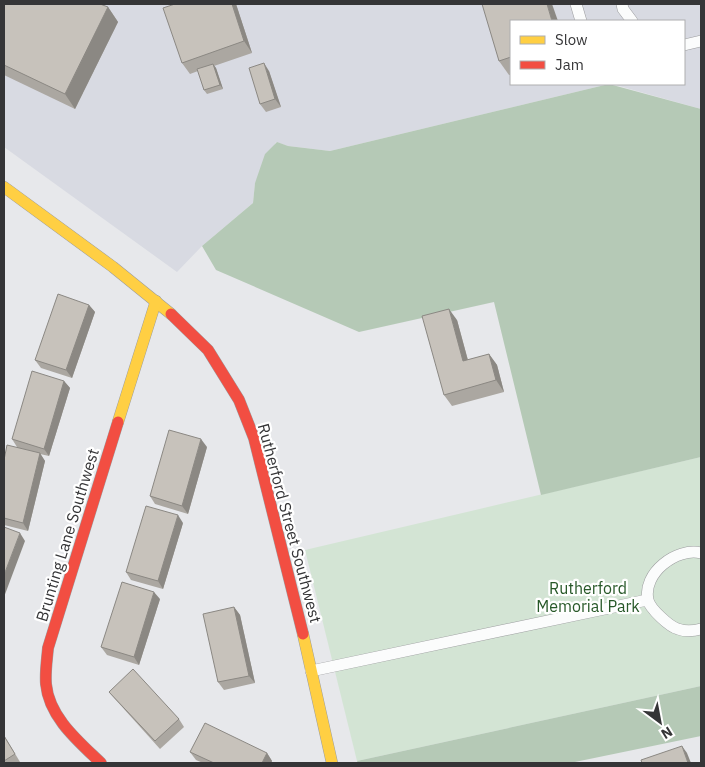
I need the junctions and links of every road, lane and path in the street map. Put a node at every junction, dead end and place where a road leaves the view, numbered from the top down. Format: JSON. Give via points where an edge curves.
{"nodes":[{"id":1,"x":576,"y":4,"type":"edge"},
{"id":2,"x":622,"y":4,"type":"edge"},
{"id":3,"x":580,"y":20,"type":"edge"},
{"id":4,"x":631,"y":20,"type":"edge"},
{"id":5,"x":701,"y":40,"type":"edge"},
{"id":6,"x":685,"y":45,"type":"edge"},
{"id":7,"x":4,"y":187,"type":"edge"},
{"id":8,"x":156,"y":301,"type":"junction"},
{"id":9,"x":701,"y":554,"type":"edge"},
{"id":10,"x":647,"y":600,"type":"junction"},
{"id":11,"x":701,"y":629,"type":"edge"},
{"id":12,"x":311,"y":671,"type":"junction"},
{"id":13,"x":101,"y":763,"type":"edge"},
{"id":14,"x":332,"y":763,"type":"edge"}],
"edges":[{"from":1,"to":3,"type":"lane"},
{"from":2,"to":4,"type":"lane"},
{"from":5,"to":6,"type":"lane"},
{"from":7,"to":8,"type":"street","name":"Rutherford Street Southwest"},
{"from":8,"to":12,"type":"street","name":"Rutherford Street Southwest","via":[[208,350],[238,400],[254,438]]},
{"from":8,"to":13,"type":"street","name":"Brunting Lane Southwest","via":[[48,648],[45,670],[46,688],[63,725]]},
{"from":9,"to":10,"type":"lane","via":[[685,553],[663,565],[653,574]]},
{"from":10,"to":11,"type":"lane","via":[[651,608],[678,629]]},
{"from":10,"to":12,"type":"lane"},
{"from":12,"to":14,"type":"street","name":"Rutherford Street Southwest"}]}
